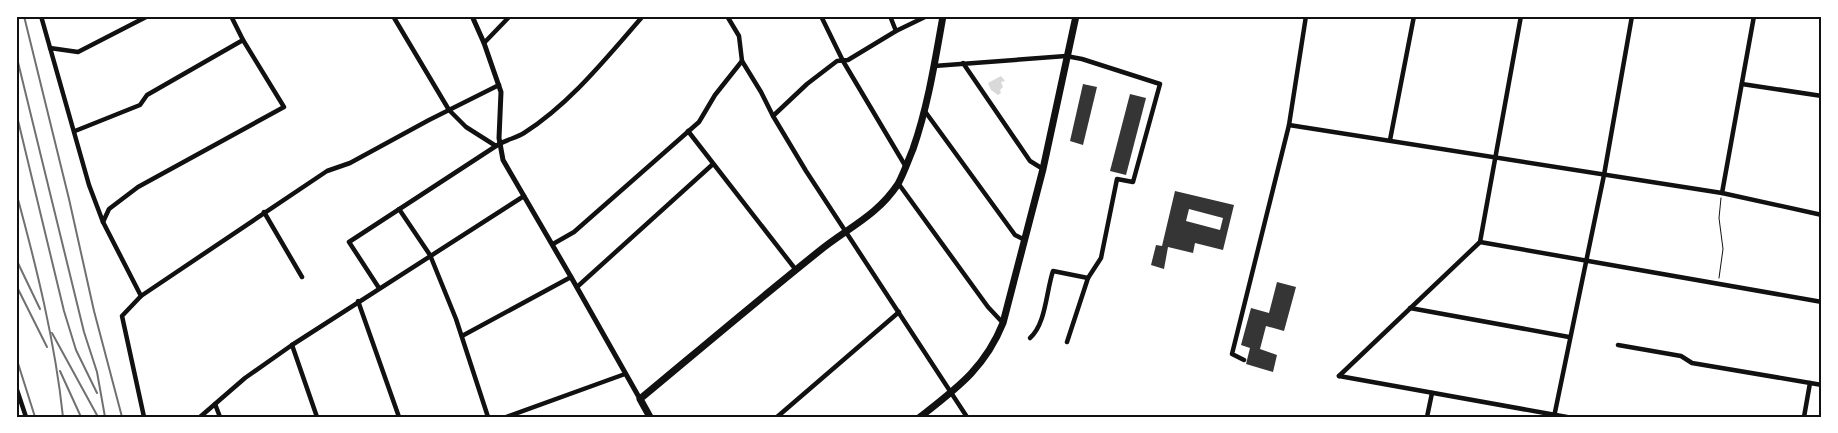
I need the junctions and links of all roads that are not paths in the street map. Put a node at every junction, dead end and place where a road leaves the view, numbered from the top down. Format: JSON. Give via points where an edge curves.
{"nodes":[{"id":1,"x":41,"y":16,"type":"edge"},
{"id":2,"x":148,"y":16,"type":"edge"},
{"id":3,"x":231,"y":16,"type":"edge"},
{"id":4,"x":393,"y":16,"type":"edge"},
{"id":5,"x":472,"y":16,"type":"edge"},
{"id":6,"x":510,"y":16,"type":"edge"},
{"id":7,"x":643,"y":16,"type":"edge"},
{"id":8,"x":727,"y":16,"type":"edge"},
{"id":9,"x":821,"y":16,"type":"edge"},
{"id":10,"x":890,"y":16,"type":"edge"},
{"id":11,"x":927,"y":16,"type":"edge"},
{"id":12,"x":943,"y":16,"type":"edge"},
{"id":13,"x":1076,"y":16,"type":"edge"},
{"id":14,"x":1306,"y":16,"type":"edge"},
{"id":15,"x":1414,"y":16,"type":"edge"},
{"id":16,"x":1521,"y":16,"type":"edge"},
{"id":17,"x":1632,"y":16,"type":"edge"},
{"id":18,"x":1754,"y":16,"type":"edge"},
{"id":19,"x":896,"y":32,"type":"junction"},
{"id":20,"x":243,"y":40,"type":"junction"},
{"id":21,"x":484,"y":43,"type":"junction"},
{"id":22,"x":50,"y":48,"type":"junction"},
{"id":23,"x":1066,"y":56,"type":"junction"},
{"id":24,"x":742,"y":61,"type":"junction"},
{"id":25,"x":843,"y":61,"type":"junction"},
{"id":26,"x":963,"y":63,"type":"junction"},
{"id":27,"x":934,"y":66,"type":"junction"},
{"id":28,"x":1742,"y":84,"type":"junction"},
{"id":29,"x":499,"y":85,"type":"junction"},
{"id":30,"x":1822,"y":96,"type":"edge"},
{"id":31,"x":449,"y":110,"type":"junction"},
{"id":32,"x":924,"y":110,"type":"junction"},
{"id":33,"x":773,"y":116,"type":"junction"},
{"id":34,"x":1289,"y":124,"type":"junction"},
{"id":35,"x":75,"y":131,"type":"junction"},
{"id":36,"x":688,"y":131,"type":"junction"},
{"id":37,"x":1390,"y":140,"type":"junction"},
{"id":38,"x":498,"y":145,"type":"junction"},
{"id":39,"x":1496,"y":157,"type":"junction"},
{"id":40,"x":713,"y":164,"type":"junction"},
{"id":41,"x":906,"y":167,"type":"junction"},
{"id":42,"x":1043,"y":168,"type":"junction"},
{"id":43,"x":1604,"y":175,"type":"junction"},
{"id":44,"x":898,"y":183,"type":"junction"},
{"id":45,"x":1722,"y":193,"type":"junction"},
{"id":46,"x":524,"y":196,"type":"junction"},
{"id":47,"x":399,"y":209,"type":"junction"},
{"id":48,"x":264,"y":212,"type":"junction"},
{"id":49,"x":1822,"y":215,"type":"edge"},
{"id":50,"x":103,"y":222,"type":"junction"},
{"id":51,"x":846,"y":232,"type":"junction"},
{"id":52,"x":1025,"y":240,"type":"junction"},
{"id":53,"x":1480,"y":242,"type":"junction"},
{"id":54,"x":553,"y":244,"type":"junction"},
{"id":55,"x":430,"y":255,"type":"junction"},
{"id":56,"x":1585,"y":261,"type":"junction"},
{"id":57,"x":796,"y":270,"type":"junction"},
{"id":58,"x":302,"y":277,"type":"dead end"},
{"id":59,"x":571,"y":277,"type":"junction"},
{"id":60,"x":1088,"y":278,"type":"junction"},
{"id":61,"x":577,"y":287,"type":"junction"},
{"id":62,"x":379,"y":288,"type":"junction"},
{"id":63,"x":140,"y":296,"type":"junction"},
{"id":64,"x":358,"y":301,"type":"junction"},
{"id":65,"x":1822,"y":302,"type":"edge"},
{"id":66,"x":1410,"y":308,"type":"junction"},
{"id":67,"x":899,"y":312,"type":"junction"},
{"id":68,"x":1003,"y":323,"type":"junction"},
{"id":69,"x":462,"y":336,"type":"junction"},
{"id":70,"x":1569,"y":337,"type":"junction"},
{"id":71,"x":1030,"y":338,"type":"dead end"},
{"id":72,"x":1067,"y":342,"type":"dead end"},
{"id":73,"x":292,"y":345,"type":"junction"},
{"id":74,"x":1618,"y":345,"type":"dead end"},
{"id":75,"x":1244,"y":360,"type":"dead end"},
{"id":76,"x":624,"y":374,"type":"junction"},
{"id":77,"x":1810,"y":383,"type":"junction"},
{"id":78,"x":1822,"y":385,"type":"edge"},
{"id":79,"x":16,"y":387,"type":"edge"},
{"id":80,"x":952,"y":392,"type":"junction"},
{"id":81,"x":1432,"y":393,"type":"junction"},
{"id":82,"x":640,"y":399,"type":"junction"},
{"id":83,"x":215,"y":404,"type":"junction"},
{"id":84,"x":1554,"y":416,"type":"edge"},
{"id":85,"x":26,"y":417,"type":"edge"},
{"id":86,"x":144,"y":417,"type":"edge"},
{"id":87,"x":200,"y":417,"type":"edge"},
{"id":88,"x":220,"y":417,"type":"edge"},
{"id":89,"x":317,"y":417,"type":"edge"},
{"id":90,"x":398,"y":417,"type":"edge"},
{"id":91,"x":488,"y":417,"type":"edge"},
{"id":92,"x":506,"y":417,"type":"edge"},
{"id":93,"x":650,"y":417,"type":"edge"},
{"id":94,"x":778,"y":417,"type":"edge"},
{"id":95,"x":920,"y":417,"type":"edge"},
{"id":96,"x":967,"y":417,"type":"edge"},
{"id":97,"x":1427,"y":417,"type":"edge"},
{"id":98,"x":1567,"y":417,"type":"edge"},
{"id":99,"x":1804,"y":417,"type":"edge"}],
"edges":[{"from":1,"to":22,"type":"street"},
{"from":2,"to":22,"type":"street","via":[[78,52]]},
{"from":3,"to":20,"type":"street"},
{"from":4,"to":31,"type":"street"},
{"from":5,"to":21,"type":"street"},
{"from":6,"to":21,"type":"street"},
{"from":7,"to":38,"type":"street","via":[[584,82],[525,132]]},
{"from":8,"to":24,"type":"street","via":[[739,36]]},
{"from":9,"to":25,"type":"street"},
{"from":10,"to":19,"type":"street"},
{"from":11,"to":19,"type":"street"},
{"from":12,"to":27,"type":"main road"},
{"from":13,"to":23,"type":"main road"},
{"from":14,"to":34,"type":"street"},
{"from":15,"to":37,"type":"street"},
{"from":16,"to":39,"type":"street"},
{"from":17,"to":43,"type":"street"},
{"from":18,"to":28,"type":"street"},
{"from":19,"to":25,"type":"street"},
{"from":20,"to":35,"type":"street","via":[[147,95],[140,106]]},
{"from":20,"to":50,"type":"street","via":[[284,107],[138,187],[109,209]]},
{"from":21,"to":29,"type":"street"},
{"from":22,"to":35,"type":"street"},
{"from":23,"to":26,"type":"street"},
{"from":23,"to":42,"type":"main road"},
{"from":23,"to":60,"type":"street","via":[[1160,84],[1133,182],[1117,179],[1101,258]]},
{"from":24,"to":33,"type":"street"},
{"from":24,"to":36,"type":"street","via":[[714,95],[699,122]]},
{"from":25,"to":33,"type":"street","via":[[807,84]]},
{"from":25,"to":41,"type":"street"},
{"from":26,"to":27,"type":"street"},
{"from":26,"to":42,"type":"street","via":[[1030,161]]},
{"from":27,"to":32,"type":"main road"},
{"from":28,"to":30,"type":"street"},
{"from":28,"to":45,"type":"street"},
{"from":29,"to":31,"type":"street"},
{"from":29,"to":38,"type":"street","via":[[502,99]]},
{"from":31,"to":38,"type":"street","via":[[466,127]]},
{"from":31,"to":48,"type":"street","via":[[350,163],[327,171]]},
{"from":32,"to":41,"type":"main road"},
{"from":32,"to":52,"type":"street","via":[[1015,235]]},
{"from":33,"to":51,"type":"street"},
{"from":34,"to":37,"type":"street"},
{"from":34,"to":75,"type":"street","via":[[1232,354]]},
{"from":35,"to":50,"type":"street"},
{"from":36,"to":40,"type":"street"},
{"from":36,"to":54,"type":"street","via":[[574,232]]},
{"from":37,"to":39,"type":"street"},
{"from":38,"to":46,"type":"street"},
{"from":38,"to":47,"type":"street"},
{"from":39,"to":43,"type":"street"},
{"from":39,"to":53,"type":"street"},
{"from":40,"to":57,"type":"street"},
{"from":40,"to":61,"type":"street"},
{"from":41,"to":44,"type":"main road"},
{"from":42,"to":52,"type":"main road"},
{"from":43,"to":45,"type":"street"},
{"from":43,"to":56,"type":"street"},
{"from":44,"to":51,"type":"main road","via":[[866,219]]},
{"from":44,"to":68,"type":"street"},
{"from":45,"to":49,"type":"street"},
{"from":46,"to":54,"type":"street"},
{"from":46,"to":55,"type":"street"},
{"from":47,"to":55,"type":"street"},
{"from":47,"to":62,"type":"street","via":[[349,242]]},
{"from":48,"to":58,"type":"street"},
{"from":48,"to":63,"type":"street"},
{"from":50,"to":63,"type":"street"},
{"from":51,"to":57,"type":"main road"},
{"from":51,"to":67,"type":"street"},
{"from":52,"to":68,"type":"main road"},
{"from":53,"to":56,"type":"street"},
{"from":53,"to":66,"type":"street"},
{"from":54,"to":59,"type":"street"},
{"from":55,"to":62,"type":"street"},
{"from":55,"to":69,"type":"street"},
{"from":56,"to":65,"type":"street"},
{"from":56,"to":70,"type":"street"},
{"from":57,"to":82,"type":"main road"},
{"from":59,"to":61,"type":"street"},
{"from":59,"to":69,"type":"street"},
{"from":60,"to":71,"type":"street","via":[[1053,271],[1041,322]]},
{"from":60,"to":72,"type":"street"},
{"from":61,"to":76,"type":"street"},
{"from":62,"to":64,"type":"street"},
{"from":63,"to":86,"type":"street","via":[[122,316]]},
{"from":64,"to":73,"type":"street"},
{"from":64,"to":90,"type":"street"},
{"from":66,"to":70,"type":"street"},
{"from":66,"to":81,"type":"street","via":[[1339,376]]},
{"from":67,"to":80,"type":"street"},
{"from":67,"to":94,"type":"street"},
{"from":68,"to":80,"type":"main road","via":[[987,355]]},
{"from":69,"to":91,"type":"street"},
{"from":70,"to":84,"type":"street"},
{"from":73,"to":83,"type":"street"},
{"from":73,"to":89,"type":"street"},
{"from":74,"to":77,"type":"street","via":[[1681,356],[1692,363]]},
{"from":76,"to":82,"type":"street"},
{"from":76,"to":92,"type":"street"},
{"from":77,"to":78,"type":"street"},
{"from":77,"to":99,"type":"street"},
{"from":79,"to":85,"type":"street"},
{"from":80,"to":95,"type":"main road"},
{"from":80,"to":96,"type":"street"},
{"from":81,"to":84,"type":"street"},
{"from":81,"to":97,"type":"street"},
{"from":82,"to":93,"type":"main road"},
{"from":83,"to":87,"type":"street"},
{"from":83,"to":88,"type":"street"},
{"from":84,"to":98,"type":"street"}]}
